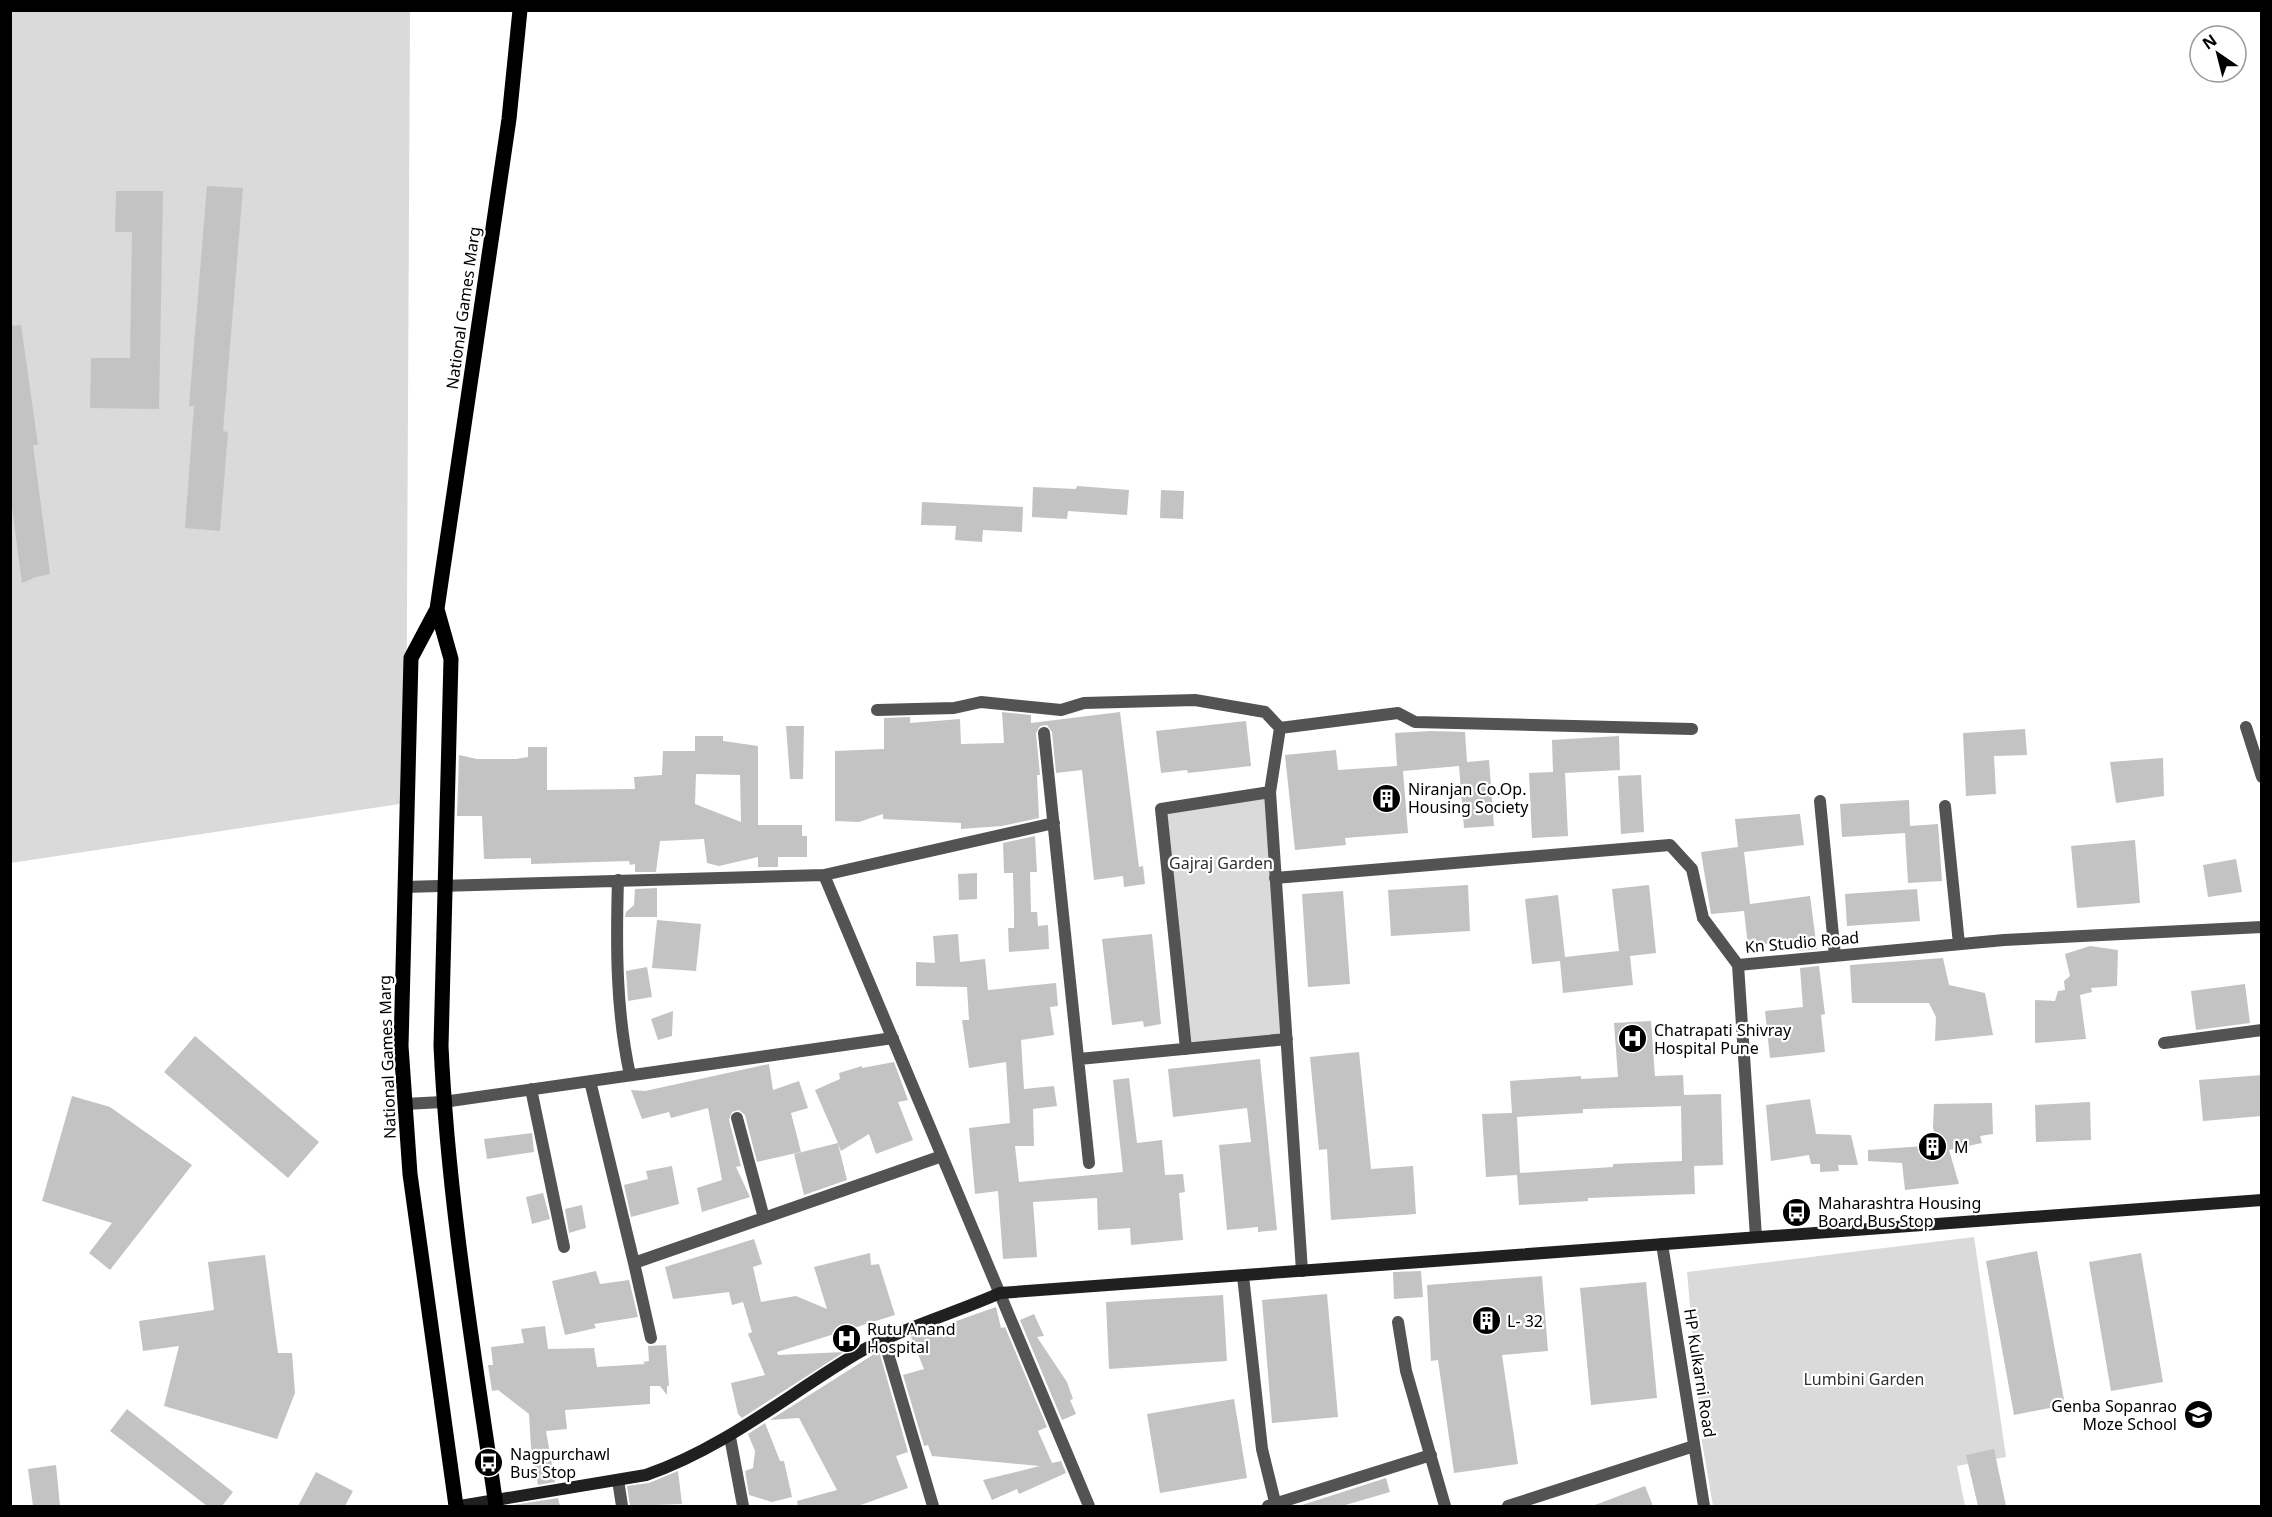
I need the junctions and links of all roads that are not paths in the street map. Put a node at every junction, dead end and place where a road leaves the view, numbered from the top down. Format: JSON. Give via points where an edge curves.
{"nodes":[{"id":1,"x":520,"y":10,"type":"edge"},
{"id":2,"x":437,"y":609,"type":"junction"},
{"id":3,"x":877,"y":710,"type":"dead end"},
{"id":4,"x":2246,"y":727,"type":"dead end"},
{"id":5,"x":1280,"y":728,"type":"junction"},
{"id":6,"x":1692,"y":729,"type":"dead end"},
{"id":7,"x":1044,"y":733,"type":"dead end"},
{"id":8,"x":2262,"y":777,"type":"edge"},
{"id":9,"x":1270,"y":792,"type":"junction"},
{"id":10,"x":1820,"y":801,"type":"dead end"},
{"id":11,"x":1945,"y":806,"type":"dead end"},
{"id":12,"x":1054,"y":823,"type":"junction"},
{"id":13,"x":824,"y":875,"type":"junction"},
{"id":14,"x":1275,"y":878,"type":"junction"},
{"id":15,"x":618,"y":880,"type":"junction"},
{"id":16,"x":444,"y":885,"type":"junction"},
{"id":17,"x":404,"y":887,"type":"junction"},
{"id":18,"x":2262,"y":927,"type":"edge"},
{"id":19,"x":1959,"y":944,"type":"junction"},
{"id":20,"x":1835,"y":956,"type":"junction"},
{"id":21,"x":1738,"y":965,"type":"junction"},
{"id":22,"x":2262,"y":1030,"type":"edge"},
{"id":23,"x":892,"y":1038,"type":"junction"},
{"id":24,"x":1287,"y":1039,"type":"junction"},
{"id":25,"x":2164,"y":1043,"type":"dead end"},
{"id":26,"x":1186,"y":1049,"type":"junction"},
{"id":27,"x":1078,"y":1059,"type":"junction"},
{"id":28,"x":630,"y":1075,"type":"junction"},
{"id":29,"x":590,"y":1081,"type":"junction"},
{"id":30,"x":531,"y":1089,"type":"junction"},
{"id":31,"x":443,"y":1101,"type":"junction"},
{"id":32,"x":404,"y":1104,"type":"junction"},
{"id":33,"x":737,"y":1118,"type":"dead end"},
{"id":34,"x":942,"y":1156,"type":"junction"},
{"id":35,"x":1089,"y":1163,"type":"dead end"},
{"id":36,"x":2262,"y":1200,"type":"edge"},
{"id":37,"x":764,"y":1218,"type":"junction"},
{"id":38,"x":1756,"y":1237,"type":"junction"},
{"id":39,"x":1662,"y":1244,"type":"junction"},
{"id":40,"x":564,"y":1247,"type":"dead end"},
{"id":41,"x":634,"y":1263,"type":"junction"},
{"id":42,"x":1302,"y":1271,"type":"junction"},
{"id":43,"x":1243,"y":1276,"type":"junction"},
{"id":44,"x":1000,"y":1293,"type":"junction"},
{"id":45,"x":1398,"y":1322,"type":"dead end"},
{"id":46,"x":651,"y":1338,"type":"dead end"},
{"id":47,"x":884,"y":1340,"type":"junction"},
{"id":48,"x":730,"y":1437,"type":"junction"},
{"id":49,"x":1695,"y":1446,"type":"junction"},
{"id":50,"x":1431,"y":1455,"type":"junction"},
{"id":51,"x":618,"y":1480,"type":"junction"},
{"id":52,"x":495,"y":1504,"type":"edge"},
{"id":53,"x":1272,"y":1505,"type":"edge"},
{"id":54,"x":458,"y":1506,"type":"edge"},
{"id":55,"x":622,"y":1506,"type":"edge"},
{"id":56,"x":743,"y":1506,"type":"edge"},
{"id":57,"x":933,"y":1506,"type":"edge"},
{"id":58,"x":1089,"y":1506,"type":"edge"},
{"id":59,"x":1446,"y":1506,"type":"edge"},
{"id":60,"x":1508,"y":1506,"type":"edge"},
{"id":61,"x":1704,"y":1506,"type":"edge"}],
"edges":[{"from":1,"to":2,"type":"main road","name":"National Games Marg","via":[[509,119]]},
{"from":2,"to":16,"type":"main road","name":"National Games Marg","via":[[451,659]]},
{"from":2,"to":17,"type":"main road","name":"National Games Marg","via":[[411,658]]},
{"from":3,"to":5,"type":"street","via":[[954,708],[981,702],[1061,710],[1084,703],[1195,700],[1265,712]]},
{"from":4,"to":8,"type":"street"},
{"from":5,"to":6,"type":"street","via":[[1398,714],[1416,722]]},
{"from":5,"to":9,"type":"street"},
{"from":7,"to":12,"type":"street"},
{"from":9,"to":14,"type":"street"},
{"from":9,"to":26,"type":"street","via":[[1161,809]]},
{"from":10,"to":20,"type":"street"},
{"from":11,"to":19,"type":"street"},
{"from":12,"to":13,"type":"street"},
{"from":12,"to":27,"type":"street"},
{"from":13,"to":15,"type":"street"},
{"from":13,"to":23,"type":"street"},
{"from":14,"to":21,"type":"street","name":"Kn Studio Road","via":[[1670,845],[1692,869],[1703,918]]},
{"from":14,"to":24,"type":"street"},
{"from":15,"to":16,"type":"street"},
{"from":15,"to":28,"type":"street","via":[[616,963]]},
{"from":16,"to":17,"type":"street"},
{"from":16,"to":31,"type":"main road","name":"National Games Marg"},
{"from":17,"to":32,"type":"main road","name":"National Games Marg"},
{"from":18,"to":19,"type":"street","name":"Kn Studio Road"},
{"from":19,"to":20,"type":"street","name":"Kn Studio Road"},
{"from":20,"to":21,"type":"street","name":"Kn Studio Road"},
{"from":21,"to":38,"type":"street"},
{"from":22,"to":25,"type":"street"},
{"from":23,"to":28,"type":"street"},
{"from":23,"to":34,"type":"street"},
{"from":24,"to":26,"type":"street"},
{"from":24,"to":42,"type":"street"},
{"from":26,"to":27,"type":"street"},
{"from":27,"to":35,"type":"street"},
{"from":28,"to":29,"type":"street"},
{"from":29,"to":30,"type":"street"},
{"from":29,"to":41,"type":"street"},
{"from":30,"to":31,"type":"street"},
{"from":30,"to":40,"type":"street"},
{"from":31,"to":32,"type":"street"},
{"from":31,"to":52,"type":"main road","name":"National Games Marg"},
{"from":32,"to":54,"type":"main road","name":"National Games Marg","via":[[410,1174]]},
{"from":33,"to":37,"type":"street"},
{"from":34,"to":37,"type":"street"},
{"from":34,"to":44,"type":"street"},
{"from":36,"to":38,"type":"street"},
{"from":37,"to":41,"type":"street"},
{"from":38,"to":39,"type":"street"},
{"from":39,"to":42,"type":"street"},
{"from":39,"to":49,"type":"street","name":"HP Kulkarni Road"},
{"from":41,"to":46,"type":"street"},
{"from":42,"to":43,"type":"street"},
{"from":43,"to":44,"type":"street"},
{"from":43,"to":53,"type":"street"},
{"from":44,"to":47,"type":"street"},
{"from":44,"to":58,"type":"street"},
{"from":45,"to":50,"type":"street","via":[[1406,1371]]},
{"from":47,"to":48,"type":"street"},
{"from":47,"to":57,"type":"street"},
{"from":48,"to":51,"type":"street","via":[[672,1466]]},
{"from":48,"to":56,"type":"street"},
{"from":49,"to":60,"type":"street"},
{"from":49,"to":61,"type":"street","name":"HP Kulkarni Road"},
{"from":50,"to":53,"type":"street"},
{"from":50,"to":59,"type":"street"},
{"from":51,"to":52,"type":"street"},
{"from":51,"to":55,"type":"street"},
{"from":52,"to":54,"type":"street"}]}
